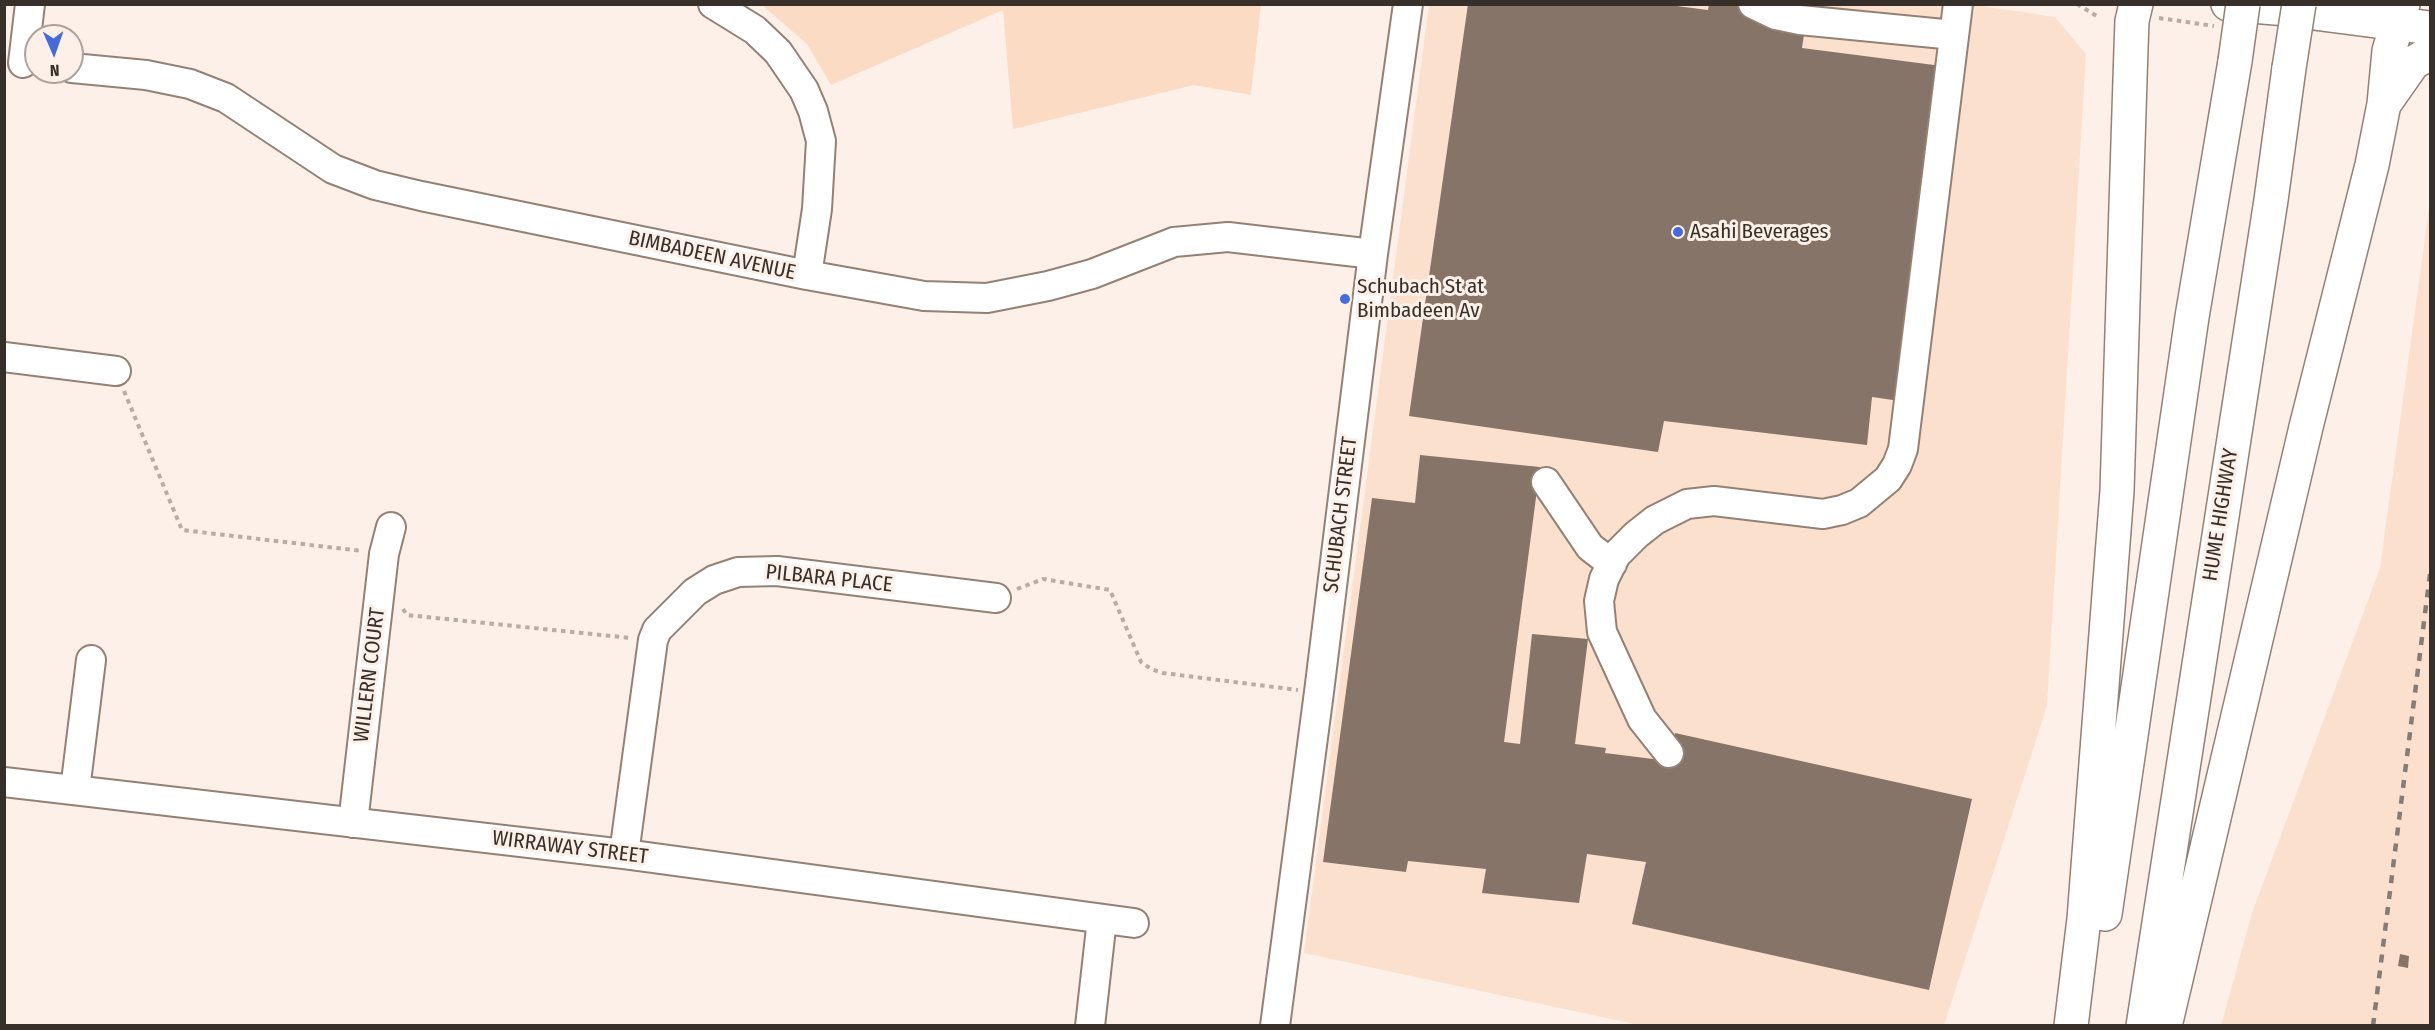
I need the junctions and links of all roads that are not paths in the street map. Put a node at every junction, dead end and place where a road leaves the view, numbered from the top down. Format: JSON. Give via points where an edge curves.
{"nodes":[{"id":1,"x":30,"y":4,"type":"edge"},
{"id":2,"x":713,"y":4,"type":"edge"},
{"id":3,"x":1408,"y":4,"type":"edge"},
{"id":4,"x":1753,"y":4,"type":"edge"},
{"id":5,"x":1958,"y":4,"type":"edge"},
{"id":6,"x":2136,"y":4,"type":"edge"},
{"id":7,"x":2228,"y":4,"type":"edge"},
{"id":8,"x":2243,"y":4,"type":"edge"},
{"id":9,"x":2299,"y":4,"type":"edge"},
{"id":10,"x":2401,"y":15,"type":"edge"},
{"id":11,"x":2430,"y":28,"type":"edge"},
{"id":12,"x":1954,"y":36,"type":"junction"},
{"id":13,"x":2430,"y":53,"type":"edge"},
{"id":14,"x":21,"y":63,"type":"edge"},
{"id":15,"x":84,"y":69,"type":"edge"},
{"id":16,"x":2384,"y":104,"type":"junction"},
{"id":17,"x":1373,"y":254,"type":"junction"},
{"id":18,"x":807,"y":275,"type":"junction"},
{"id":19,"x":4,"y":357,"type":"edge"},
{"id":20,"x":116,"y":371,"type":"road end"},
{"id":21,"x":1546,"y":482,"type":"dead end"},
{"id":22,"x":392,"y":527,"type":"dead end"},
{"id":23,"x":1612,"y":564,"type":"junction"},
{"id":24,"x":996,"y":598,"type":"road end"},
{"id":25,"x":91,"y":660,"type":"dead end"},
{"id":26,"x":1669,"y":753,"type":"dead end"},
{"id":27,"x":4,"y":782,"type":"edge"},
{"id":28,"x":75,"y":790,"type":"junction"},
{"id":29,"x":353,"y":823,"type":"junction"},
{"id":30,"x":624,"y":854,"type":"junction"},
{"id":31,"x":1102,"y":919,"type":"junction"},
{"id":32,"x":1134,"y":923,"type":"dead end"},
{"id":33,"x":1090,"y":1026,"type":"edge"},
{"id":34,"x":1275,"y":1026,"type":"edge"},
{"id":35,"x":2071,"y":1026,"type":"edge"},
{"id":36,"x":2088,"y":1026,"type":"edge"},
{"id":37,"x":2144,"y":1026,"type":"edge"},
{"id":38,"x":2165,"y":1026,"type":"edge"}],
"edges":[{"from":1,"to":14,"type":"street"},
{"from":2,"to":18,"type":"street","via":[[755,30],[778,52],[813,111],[821,141],[817,209]]},
{"from":3,"to":17,"type":"street","name":"SCHUBACH STREET"},
{"from":4,"to":12,"type":"street","via":[[1776,15],[1800,20]]},
{"from":5,"to":12,"type":"street"},
{"from":6,"to":35,"type":"main road","via":[[2132,21],[2116,503],[2084,919]]},
{"from":7,"to":10,"type":"main road"},
{"from":8,"to":36,"type":"main road","bridge":true,"via":[[2192,317]]},
{"from":9,"to":37,"type":"main road","name":"HUME HIGHWAY","bridge":true},
{"from":10,"to":11,"type":"main road"},
{"from":10,"to":16,"type":"main road","via":[[2390,51]]},
{"from":12,"to":23,"type":"street","via":[[1898,465],[1888,479],[1859,502],[1823,514],[1714,501],[1687,504],[1654,520],[1616,555]]},
{"from":13,"to":16,"type":"main road","via":[[2413,63]]},
{"from":15,"to":18,"type":"street","name":"BIMBADEEN AVENUE","via":[[146,75],[217,94],[333,169],[375,185]]},
{"from":16,"to":38,"type":"main road"},
{"from":17,"to":18,"type":"street","name":"BIMBADEEN AVENUE","via":[[1228,237],[1174,242],[1092,274],[987,298],[924,296]]},
{"from":17,"to":34,"type":"street","name":"SCHUBACH STREET"},
{"from":19,"to":20,"type":"street"},
{"from":21,"to":23,"type":"street","via":[[1590,547]]},
{"from":22,"to":29,"type":"street","name":"WILLERN COURT","via":[[382,567]]},
{"from":23,"to":26,"type":"street","via":[[1599,601],[1602,632],[1642,719]]},
{"from":24,"to":30,"type":"street","name":"PILBARA PLACE","via":[[777,571],[738,572],[695,592],[657,630],[653,640]]},
{"from":25,"to":28,"type":"street"},
{"from":27,"to":28,"type":"street","name":"WIRRAWAY STREET"},
{"from":28,"to":29,"type":"street","name":"WIRRAWAY STREET"},
{"from":29,"to":30,"type":"street","name":"WIRRAWAY STREET"},
{"from":30,"to":31,"type":"street","name":"WIRRAWAY STREET"},
{"from":31,"to":32,"type":"street","name":"WIRRAWAY STREET"},
{"from":31,"to":33,"type":"street"}]}
